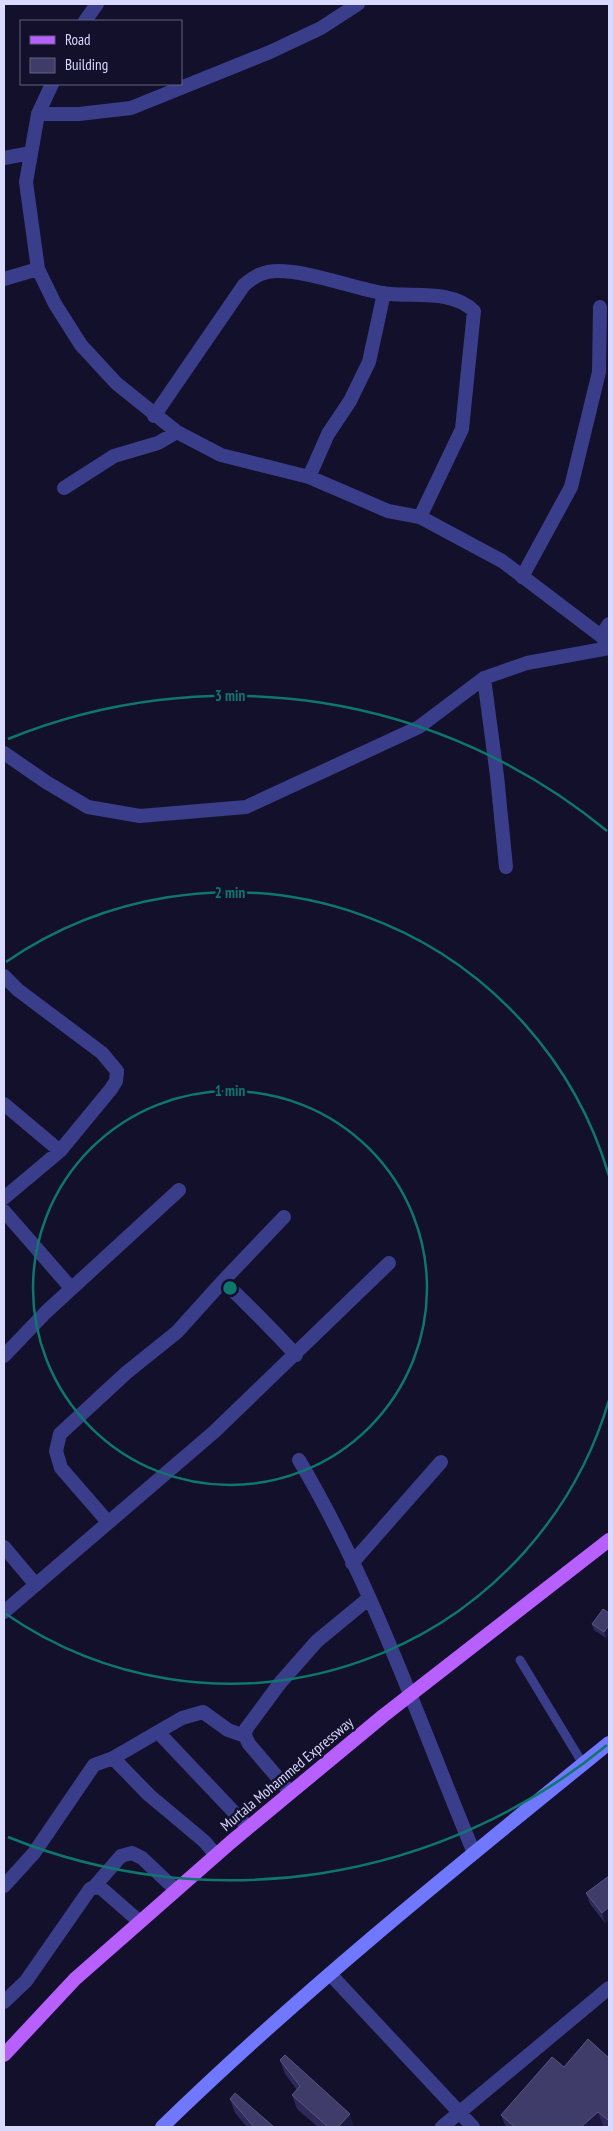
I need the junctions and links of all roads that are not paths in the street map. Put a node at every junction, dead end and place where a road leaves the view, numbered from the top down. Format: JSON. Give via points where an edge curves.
{"nodes":[{"id":1,"x":97,"y":4,"type":"edge"},
{"id":2,"x":358,"y":4,"type":"edge"},
{"id":3,"x":86,"y":20,"type":"edge"},
{"id":4,"x":52,"y":85,"type":"edge"},
{"id":5,"x":38,"y":114,"type":"junction"},
{"id":6,"x":31,"y":153,"type":"junction"},
{"id":7,"x":4,"y":158,"type":"edge"},
{"id":8,"x":38,"y":269,"type":"junction"},
{"id":9,"x":4,"y":279,"type":"edge"},
{"id":10,"x":384,"y":293,"type":"junction"},
{"id":11,"x":600,"y":307,"type":"dead end"},
{"id":12,"x":154,"y":416,"type":"junction"},
{"id":13,"x":177,"y":432,"type":"junction"},
{"id":14,"x":309,"y":477,"type":"junction"},
{"id":15,"x":64,"y":488,"type":"dead end"},
{"id":16,"x":420,"y":517,"type":"junction"},
{"id":17,"x":522,"y":577,"type":"junction"},
{"id":18,"x":607,"y":638,"type":"edge"},
{"id":19,"x":484,"y":678,"type":"junction"},
{"id":20,"x":4,"y":753,"type":"edge"},
{"id":21,"x":506,"y":867,"type":"dead end"},
{"id":22,"x":4,"y":976,"type":"edge"},
{"id":23,"x":4,"y":1104,"type":"edge"},
{"id":24,"x":60,"y":1151,"type":"junction"},
{"id":25,"x":179,"y":1190,"type":"dead end"},
{"id":26,"x":4,"y":1198,"type":"edge"},
{"id":27,"x":4,"y":1211,"type":"edge"},
{"id":28,"x":284,"y":1217,"type":"dead end"},
{"id":29,"x":389,"y":1263,"type":"dead end"},
{"id":30,"x":223,"y":1281,"type":"junction"},
{"id":31,"x":71,"y":1288,"type":"junction"},
{"id":32,"x":296,"y":1355,"type":"junction"},
{"id":33,"x":4,"y":1356,"type":"edge"},
{"id":34,"x":299,"y":1460,"type":"dead end"},
{"id":35,"x":441,"y":1462,"type":"dead end"},
{"id":36,"x":108,"y":1522,"type":"junction"},
{"id":37,"x":609,"y":1540,"type":"edge"},
{"id":38,"x":4,"y":1547,"type":"edge"},
{"id":39,"x":352,"y":1563,"type":"junction"},
{"id":40,"x":36,"y":1584,"type":"junction"},
{"id":41,"x":368,"y":1599,"type":"junction"},
{"id":42,"x":4,"y":1612,"type":"edge"},
{"id":43,"x":520,"y":1660,"type":"dead end"},
{"id":44,"x":410,"y":1694,"type":"junction"},
{"id":45,"x":158,"y":1732,"type":"junction"},
{"id":46,"x":245,"y":1736,"type":"junction"},
{"id":47,"x":609,"y":1743,"type":"edge"},
{"id":48,"x":112,"y":1758,"type":"junction"},
{"id":49,"x":583,"y":1764,"type":"junction"},
{"id":50,"x":290,"y":1792,"type":"junction"},
{"id":51,"x":248,"y":1828,"type":"junction"},
{"id":52,"x":474,"y":1853,"type":"junction"},
{"id":53,"x":216,"y":1855,"type":"junction"},
{"id":54,"x":4,"y":1886,"type":"edge"},
{"id":55,"x":94,"y":1887,"type":"junction"},
{"id":56,"x":176,"y":1890,"type":"junction"},
{"id":57,"x":140,"y":1922,"type":"junction"},
{"id":58,"x":330,"y":1974,"type":"junction"},
{"id":59,"x":609,"y":1988,"type":"edge"},
{"id":60,"x":4,"y":2002,"type":"edge"},
{"id":61,"x":4,"y":2055,"type":"edge"},
{"id":62,"x":459,"y":2112,"type":"junction"},
{"id":63,"x":162,"y":2127,"type":"edge"},
{"id":64,"x":442,"y":2127,"type":"edge"},
{"id":65,"x":473,"y":2127,"type":"edge"}],
"edges":[{"from":1,"to":3,"type":"street"},
{"from":2,"to":5,"type":"street","via":[[321,28],[270,52],[131,108],[79,114]]},
{"from":4,"to":5,"type":"street"},
{"from":5,"to":6,"type":"street"},
{"from":6,"to":7,"type":"street"},
{"from":6,"to":8,"type":"street","via":[[26,182]]},
{"from":8,"to":9,"type":"street"},
{"from":8,"to":12,"type":"street","via":[[81,346]]},
{"from":10,"to":12,"type":"street","via":[[278,271],[259,273],[244,285]]},
{"from":10,"to":14,"type":"street","via":[[369,362],[350,401],[328,434]]},
{"from":10,"to":16,"type":"street","via":[[448,298],[466,304],[474,311],[462,429]]},
{"from":11,"to":17,"type":"street","via":[[599,372],[571,487]]},
{"from":12,"to":13,"type":"street"},
{"from":13,"to":14,"type":"street","via":[[222,454]]},
{"from":13,"to":15,"type":"street","via":[[158,443],[114,456]]},
{"from":14,"to":16,"type":"street","via":[[388,511]]},
{"from":16,"to":17,"type":"street","via":[[502,561]]},
{"from":17,"to":18,"type":"street"},
{"from":18,"to":19,"type":"street"},
{"from":19,"to":20,"type":"street","via":[[419,727],[246,807],[140,816],[88,807]]},
{"from":19,"to":21,"type":"street"},
{"from":22,"to":24,"type":"street","via":[[102,1052],[117,1071],[111,1089]]},
{"from":23,"to":24,"type":"street"},
{"from":24,"to":26,"type":"street"},
{"from":25,"to":31,"type":"street"},
{"from":27,"to":31,"type":"street"},
{"from":28,"to":30,"type":"street"},
{"from":29,"to":32,"type":"street"},
{"from":30,"to":32,"type":"street"},
{"from":30,"to":36,"type":"street","via":[[177,1332],[126,1373],[60,1434],[56,1451],[60,1468]]},
{"from":31,"to":33,"type":"street"},
{"from":32,"to":36,"type":"street","via":[[214,1432]]},
{"from":34,"to":39,"type":"street","via":[[323,1501]]},
{"from":35,"to":39,"type":"street"},
{"from":36,"to":40,"type":"street"},
{"from":37,"to":44,"type":"main road","name":"Murtala Mohammed Expressway"},
{"from":38,"to":40,"type":"street"},
{"from":39,"to":41,"type":"street"},
{"from":40,"to":42,"type":"street"},
{"from":41,"to":44,"type":"street"},
{"from":41,"to":46,"type":"street","via":[[317,1642],[292,1669],[246,1729]]},
{"from":43,"to":49,"type":"lane"},
{"from":44,"to":50,"type":"main road","name":"Murtala Mohammed Expressway"},
{"from":44,"to":52,"type":"street"},
{"from":45,"to":46,"type":"street","via":[[182,1718],[203,1712],[228,1730]]},
{"from":45,"to":48,"type":"street"},
{"from":45,"to":51,"type":"street"},
{"from":46,"to":50,"type":"street"},
{"from":47,"to":49,"type":"main road"},
{"from":48,"to":53,"type":"street"},
{"from":48,"to":54,"type":"street","via":[[94,1765],[34,1853]]},
{"from":49,"to":52,"type":"main road"},
{"from":50,"to":51,"type":"main road","name":"Murtala Mohammed Expressway"},
{"from":51,"to":53,"type":"main road","name":"Murtala Mohammed Expressway"},
{"from":52,"to":58,"type":"main road"},
{"from":53,"to":56,"type":"main road","name":"Murtala Mohammed Expressway"},
{"from":55,"to":56,"type":"street","via":[[121,1856],[132,1853],[142,1858]]},
{"from":55,"to":57,"type":"street","via":[[101,1888]]},
{"from":55,"to":60,"type":"street","via":[[90,1888],[26,1981]]},
{"from":56,"to":57,"type":"main road","name":"Murtala Mohammed Expressway"},
{"from":57,"to":61,"type":"main road","name":"Murtala Mohammed Expressway","via":[[75,1979]]},
{"from":58,"to":62,"type":"street"},
{"from":58,"to":63,"type":"main road","via":[[243,2049]]},
{"from":59,"to":62,"type":"street"},
{"from":62,"to":64,"type":"street"},
{"from":62,"to":65,"type":"street"}]}
